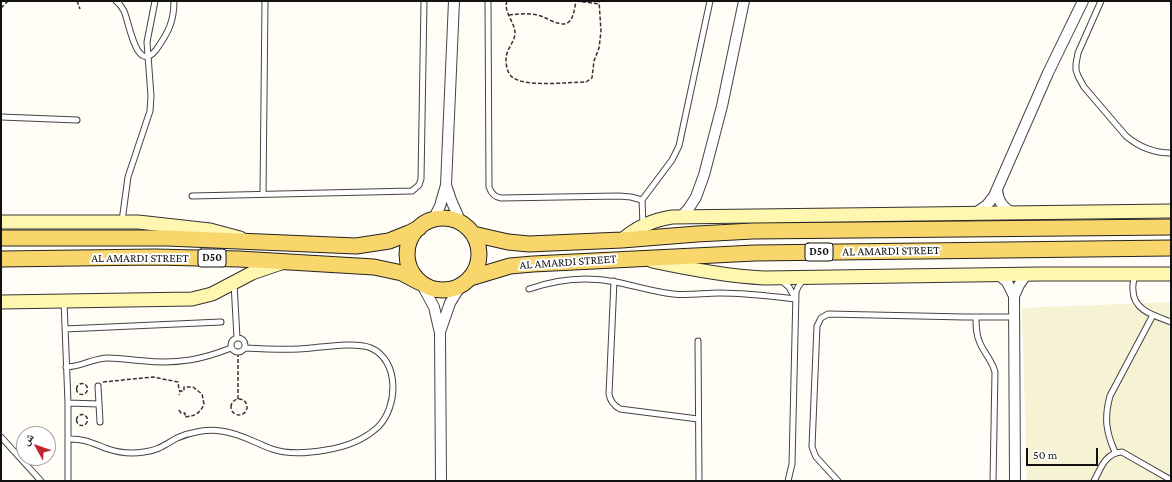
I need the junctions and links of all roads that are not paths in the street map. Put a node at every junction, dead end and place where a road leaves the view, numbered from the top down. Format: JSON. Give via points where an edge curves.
{"nodes":[{"id":1,"x":116,"y":1,"type":"edge"},
{"id":2,"x":155,"y":1,"type":"edge"},
{"id":3,"x":174,"y":1,"type":"edge"},
{"id":4,"x":265,"y":1,"type":"edge"},
{"id":5,"x":424,"y":1,"type":"edge"},
{"id":6,"x":454,"y":1,"type":"edge"},
{"id":7,"x":488,"y":1,"type":"edge"},
{"id":8,"x":710,"y":1,"type":"edge"},
{"id":9,"x":744,"y":1,"type":"edge"},
{"id":10,"x":1083,"y":1,"type":"edge"},
{"id":11,"x":1101,"y":1,"type":"edge"},
{"id":12,"x":122,"y":4,"type":"edge"},
{"id":13,"x":148,"y":56,"type":"junction"},
{"id":14,"x":1,"y":118,"type":"edge"},
{"id":15,"x":77,"y":120,"type":"dead end"},
{"id":16,"x":1171,"y":153,"type":"edge"},
{"id":17,"x":446,"y":185,"type":"junction"},
{"id":18,"x":997,"y":190,"type":"junction"},
{"id":19,"x":263,"y":194,"type":"junction"},
{"id":20,"x":192,"y":196,"type":"dead end"},
{"id":21,"x":696,"y":197,"type":"junction"},
{"id":22,"x":642,"y":200,"type":"junction"},
{"id":23,"x":1171,"y":211,"type":"edge"},
{"id":24,"x":977,"y":212,"type":"junction"},
{"id":25,"x":1014,"y":213,"type":"junction"},
{"id":26,"x":681,"y":217,"type":"junction"},
{"id":27,"x":706,"y":217,"type":"junction"},
{"id":28,"x":433,"y":220,"type":"junction"},
{"id":29,"x":122,"y":221,"type":"junction"},
{"id":30,"x":1,"y":222,"type":"edge"},
{"id":31,"x":461,"y":223,"type":"junction"},
{"id":32,"x":643,"y":225,"type":"junction"},
{"id":33,"x":1171,"y":227,"type":"edge"},
{"id":34,"x":419,"y":228,"type":"junction"},
{"id":35,"x":473,"y":234,"type":"junction"},
{"id":36,"x":1,"y":238,"type":"edge"},
{"id":37,"x":622,"y":240,"type":"junction"},
{"id":38,"x":248,"y":241,"type":"junction"},
{"id":39,"x":1171,"y":248,"type":"edge"},
{"id":40,"x":638,"y":258,"type":"junction"},
{"id":41,"x":1,"y":259,"type":"edge"},
{"id":42,"x":283,"y":262,"type":"junction"},
{"id":43,"x":1135,"y":274,"type":"junction"},
{"id":44,"x":1171,"y":274,"type":"edge"},
{"id":45,"x":999,"y":275,"type":"junction"},
{"id":46,"x":1026,"y":275,"type":"junction"},
{"id":47,"x":779,"y":278,"type":"junction"},
{"id":48,"x":806,"y":278,"type":"junction"},
{"id":49,"x":466,"y":282,"type":"junction"},
{"id":50,"x":614,"y":282,"type":"junction"},
{"id":51,"x":234,"y":283,"type":"junction"},
{"id":52,"x":420,"y":283,"type":"junction"},
{"id":53,"x":529,"y":288,"type":"dead end"},
{"id":54,"x":1014,"y":296,"type":"junction"},
{"id":55,"x":795,"y":299,"type":"junction"},
{"id":56,"x":64,"y":300,"type":"junction"},
{"id":57,"x":1,"y":302,"type":"edge"},
{"id":58,"x":1153,"y":315,"type":"junction"},
{"id":59,"x":976,"y":317,"type":"junction"},
{"id":60,"x":1015,"y":317,"type":"junction"},
{"id":61,"x":220,"y":322,"type":"dead end"},
{"id":62,"x":1171,"y":322,"type":"edge"},
{"id":63,"x":65,"y":329,"type":"junction"},
{"id":64,"x":440,"y":333,"type":"junction"},
{"id":65,"x":237,"y":338,"type":"junction"},
{"id":66,"x":698,"y":341,"type":"dead end"},
{"id":67,"x":231,"y":348,"type":"junction"},
{"id":68,"x":245,"y":348,"type":"junction"},
{"id":69,"x":66,"y":367,"type":"junction"},
{"id":70,"x":98,"y":386,"type":"road end"},
{"id":71,"x":68,"y":403,"type":"junction"},
{"id":72,"x":99,"y":404,"type":"junction"},
{"id":73,"x":698,"y":419,"type":"junction"},
{"id":74,"x":100,"y":422,"type":"dead end"},
{"id":75,"x":1,"y":437,"type":"edge"},
{"id":76,"x":68,"y":439,"type":"junction"},
{"id":77,"x":1115,"y":452,"type":"junction"},
{"id":78,"x":1171,"y":480,"type":"edge"},
{"id":79,"x":41,"y":481,"type":"edge"},
{"id":80,"x":68,"y":481,"type":"edge"},
{"id":81,"x":441,"y":481,"type":"edge"},
{"id":82,"x":699,"y":481,"type":"edge"},
{"id":83,"x":788,"y":481,"type":"edge"},
{"id":84,"x":838,"y":481,"type":"edge"},
{"id":85,"x":993,"y":481,"type":"edge"},
{"id":86,"x":1015,"y":481,"type":"edge"},
{"id":87,"x":1094,"y":481,"type":"edge"}],
"edges":[{"from":1,"to":12,"type":"lane"},
{"from":2,"to":13,"type":"lane","via":[[147,37]]},
{"from":3,"to":13,"type":"lane","via":[[171,24],[154,53]]},
{"from":4,"to":19,"type":"lane"},
{"from":5,"to":19,"type":"lane","via":[[419,185],[412,191]]},
{"from":6,"to":17,"type":"street"},
{"from":7,"to":22,"type":"lane","via":[[489,187],[493,195],[500,198],[619,196]]},
{"from":8,"to":22,"type":"lane","via":[[677,150]]},
{"from":9,"to":21,"type":"street","via":[[722,106]]},
{"from":10,"to":18,"type":"street"},
{"from":11,"to":16,"type":"lane","via":[[1078,53],[1078,76],[1084,87],[1132,141],[1154,151]]},
{"from":12,"to":13,"type":"lane","via":[[136,49]]},
{"from":13,"to":29,"type":"lane","via":[[150,111],[128,177]]},
{"from":14,"to":15,"type":"lane"},
{"from":17,"to":28,"type":"street"},
{"from":17,"to":31,"type":"street"},
{"from":18,"to":24,"type":"street","via":[[987,205]]},
{"from":18,"to":25,"type":"street","via":[[998,199],[1003,206]]},
{"from":19,"to":20,"type":"lane"},
{"from":21,"to":26,"type":"street"},
{"from":21,"to":27,"type":"street","via":[[699,208]]},
{"from":22,"to":32,"type":"lane"},
{"from":23,"to":25,"type":"street"},
{"from":24,"to":25,"type":"street"},
{"from":24,"to":27,"type":"street"},
{"from":26,"to":27,"type":"street"},
{"from":26,"to":32,"type":"street"},
{"from":28,"to":31,"type":"main road","via":[[447,219]]},
{"from":28,"to":34,"type":"main road"},
{"from":29,"to":30,"type":"street"},
{"from":29,"to":38,"type":"street","via":[[210,230]]},
{"from":31,"to":35,"type":"main road"},
{"from":32,"to":37,"type":"street"},
{"from":33,"to":37,"type":"main road","name":"AL AMARDI STREET","number":"D50","via":[[753,231]]},
{"from":34,"to":38,"type":"main road","name":"AL AMARDI STREET","number":"D50","via":[[389,241],[362,246]]},
{"from":34,"to":52,"type":"main road","via":[[410,240],[407,255],[410,270]]},
{"from":35,"to":37,"type":"main road","name":"AL AMARDI STREET","number":"D50","via":[[529,244]]},
{"from":35,"to":49,"type":"main road","via":[[478,247],[478,260]]},
{"from":36,"to":38,"type":"main road","name":"AL AMARDI STREET","number":"D50"},
{"from":39,"to":40,"type":"main road","name":"AL AMARDI STREET","number":"D50","via":[[755,252]]},
{"from":40,"to":47,"type":"street","via":[[735,276]]},
{"from":40,"to":49,"type":"main road","name":"AL AMARDI STREET","number":"D50","via":[[510,266]]},
{"from":41,"to":42,"type":"main road","name":"AL AMARDI STREET","number":"D50","via":[[169,257]]},
{"from":42,"to":51,"type":"street","via":[[252,273]]},
{"from":42,"to":52,"type":"main road","name":"AL AMARDI STREET","number":"D50","via":[[374,267],[402,274]]},
{"from":43,"to":44,"type":"street"},
{"from":43,"to":46,"type":"street"},
{"from":43,"to":58,"type":"lane","via":[[1132,290],[1134,297],[1144,310]]},
{"from":45,"to":46,"type":"street"},
{"from":45,"to":48,"type":"street"},
{"from":45,"to":54,"type":"street","via":[[1007,282]]},
{"from":46,"to":54,"type":"street"},
{"from":47,"to":48,"type":"street"},
{"from":47,"to":55,"type":"lane","via":[[789,287]]},
{"from":48,"to":55,"type":"lane","via":[[798,287]]},
{"from":49,"to":52,"type":"main road","via":[[448,290],[427,287]]},
{"from":49,"to":64,"type":"street","via":[[446,312]]},
{"from":50,"to":53,"type":"lane","via":[[570,279]]},
{"from":50,"to":55,"type":"lane","via":[[674,294],[720,293]]},
{"from":50,"to":73,"type":"lane","via":[[610,400],[620,409]]},
{"from":51,"to":56,"type":"street","via":[[212,294],[192,299]]},
{"from":51,"to":65,"type":"lane"},
{"from":52,"to":64,"type":"street","via":[[434,307]]},
{"from":54,"to":60,"type":"street"},
{"from":55,"to":83,"type":"lane","via":[[792,464]]},
{"from":56,"to":57,"type":"street"},
{"from":56,"to":63,"type":"lane"},
{"from":58,"to":62,"type":"lane"},
{"from":58,"to":77,"type":"lane","via":[[1110,396],[1106,410],[1106,425]]},
{"from":59,"to":60,"type":"lane"},
{"from":59,"to":84,"type":"lane","via":[[828,314],[821,318],[818,326],[812,447],[816,457]]},
{"from":59,"to":85,"type":"lane","via":[[977,336],[995,372]]},
{"from":60,"to":86,"type":"street"},
{"from":61,"to":63,"type":"lane"},
{"from":63,"to":69,"type":"lane"},
{"from":64,"to":81,"type":"street"},
{"from":65,"to":67,"type":"lane","via":[[232,341]]},
{"from":65,"to":68,"type":"lane","via":[[244,341]]},
{"from":66,"to":73,"type":"lane"},
{"from":67,"to":68,"type":"lane","via":[[238,352]]},
{"from":67,"to":69,"type":"lane","via":[[204,358],[181,362],[109,358]]},
{"from":68,"to":76,"type":"lane","via":[[300,349],[354,346],[377,351],[390,367],[392,376],[392,398],[385,418],[378,427],[353,443],[339,448],[297,453],[272,449],[234,433],[206,430],[138,453],[119,452],[88,440]]},
{"from":69,"to":71,"type":"lane"},
{"from":70,"to":72,"type":"lane"},
{"from":71,"to":72,"type":"lane"},
{"from":71,"to":76,"type":"lane"},
{"from":72,"to":74,"type":"lane"},
{"from":73,"to":82,"type":"lane"},
{"from":75,"to":79,"type":"lane"},
{"from":76,"to":80,"type":"lane"},
{"from":77,"to":78,"type":"lane","via":[[1129,455]]},
{"from":77,"to":87,"type":"lane","via":[[1105,461]]}]}
